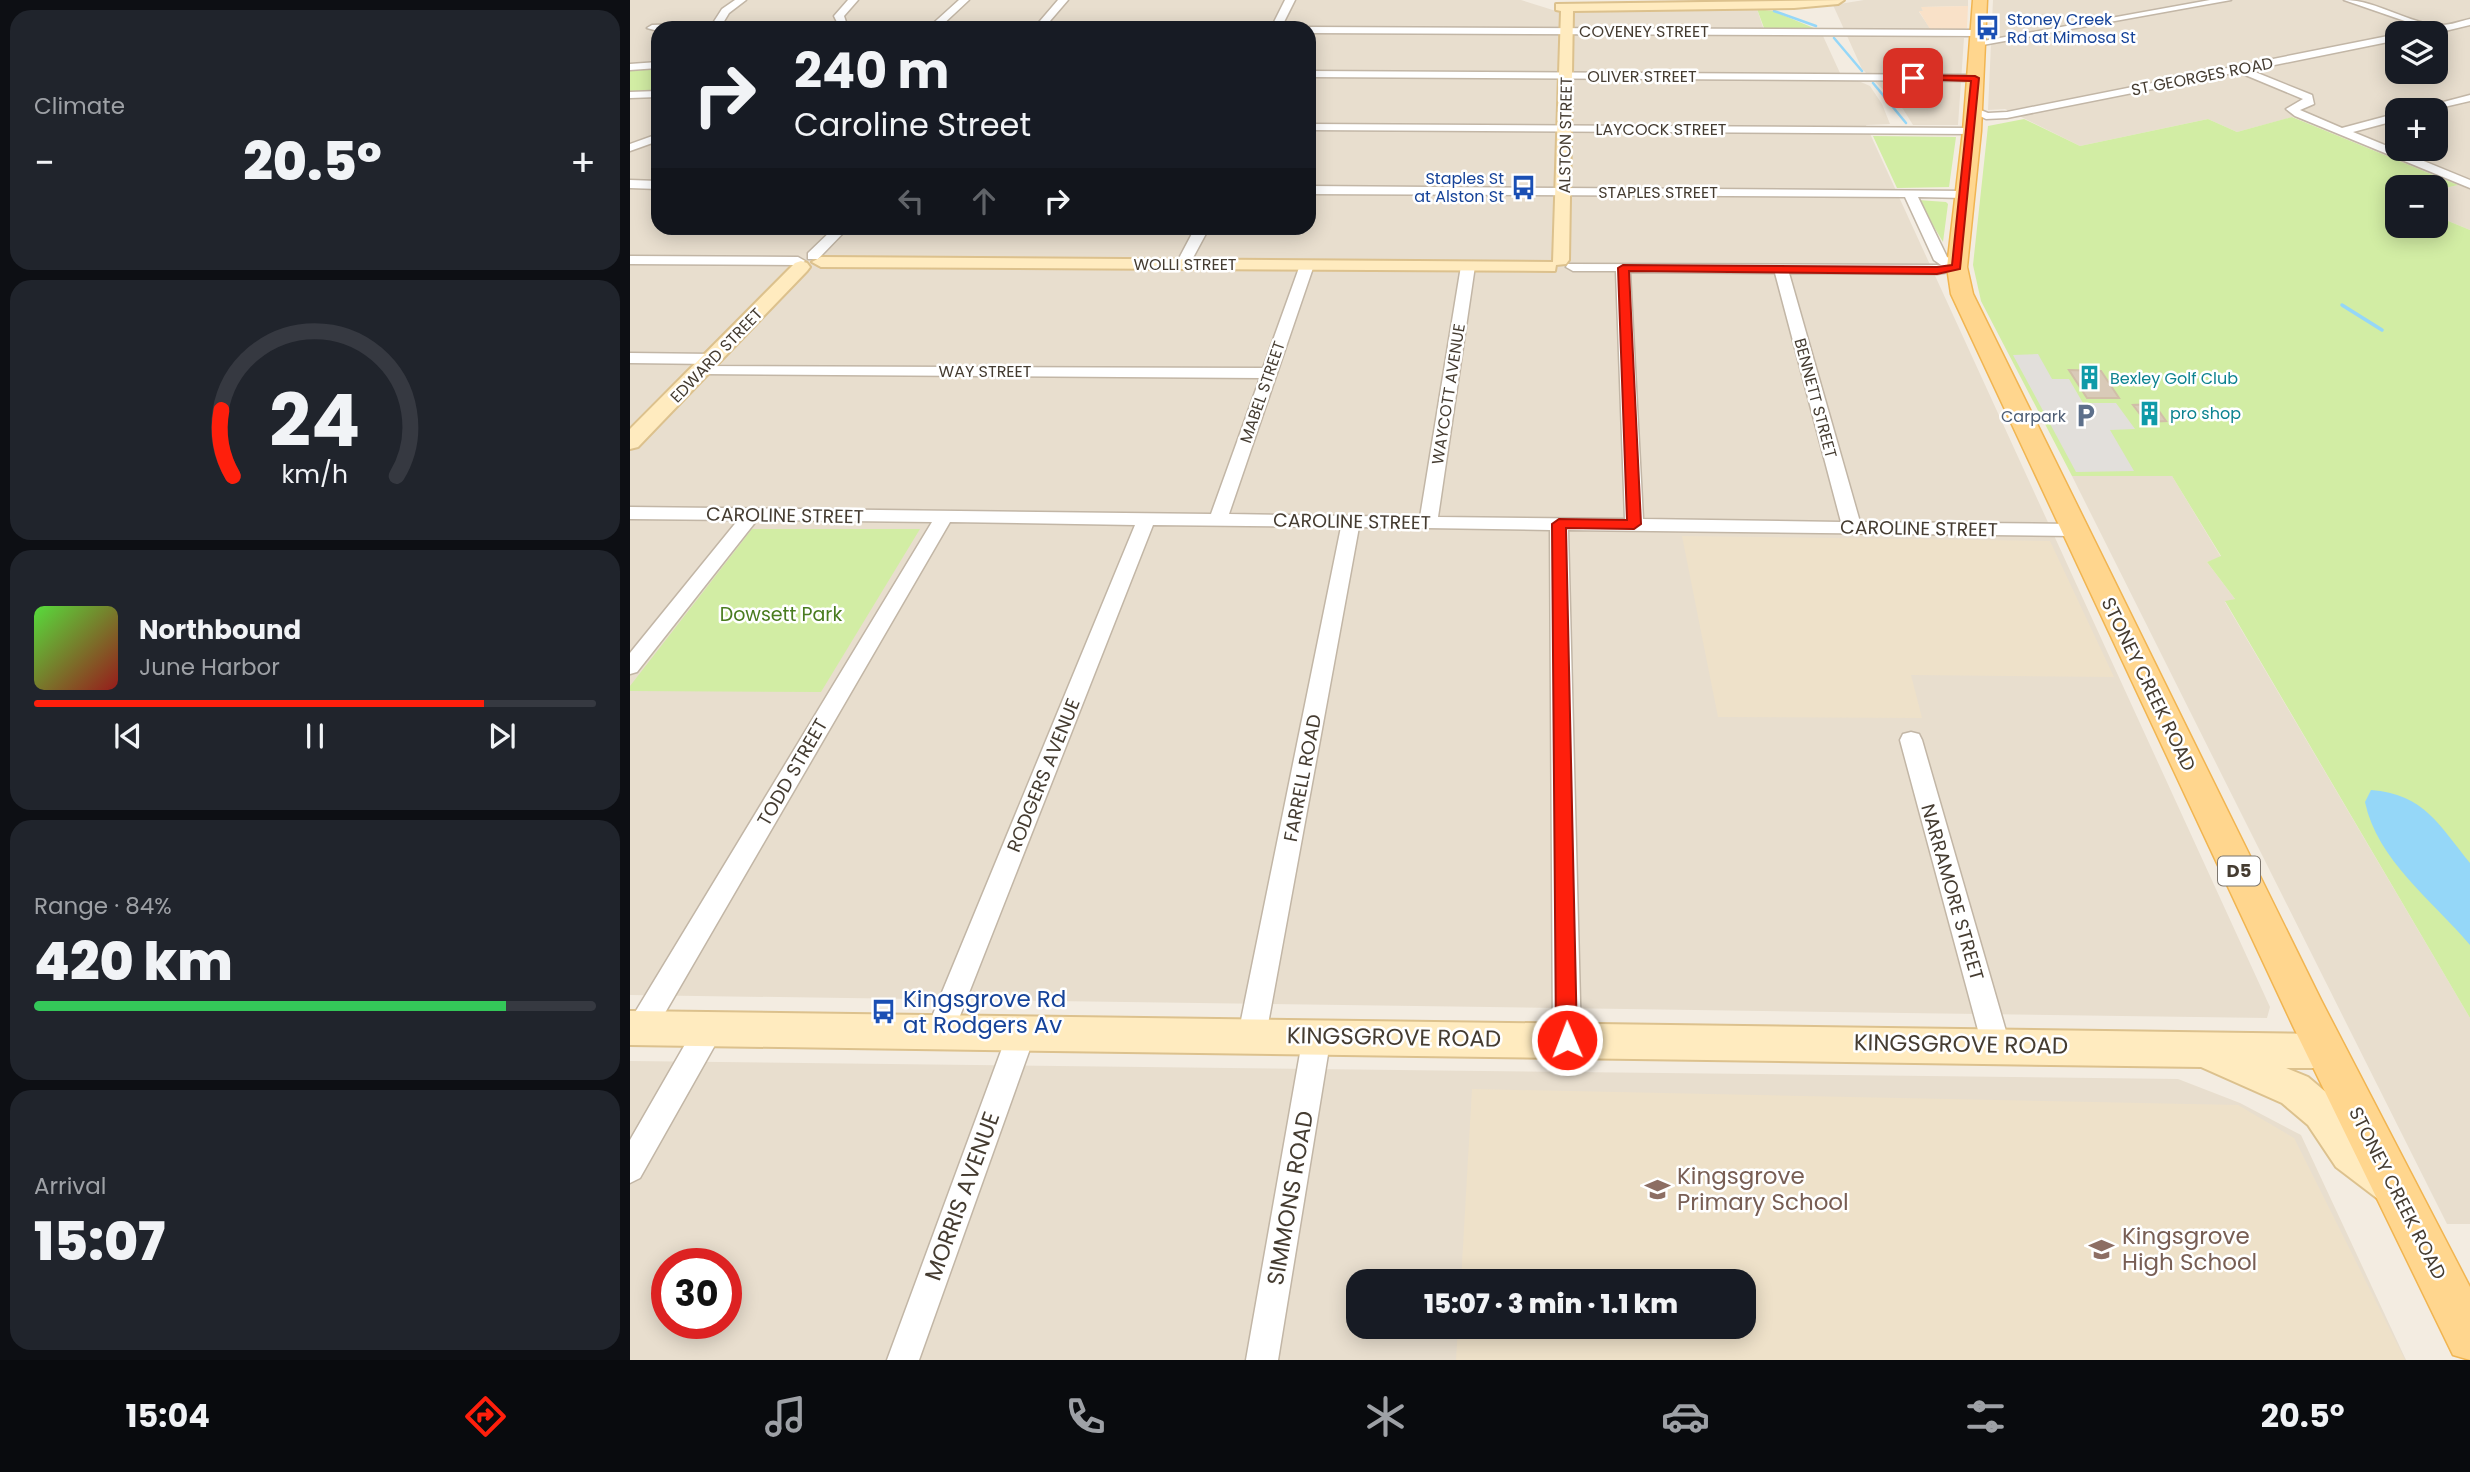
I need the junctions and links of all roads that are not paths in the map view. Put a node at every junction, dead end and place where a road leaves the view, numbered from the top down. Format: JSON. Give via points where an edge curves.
{"nodes":[{"id":1,"x":741,"y":0,"type":"edge"},
{"id":2,"x":853,"y":0,"type":"edge"},
{"id":3,"x":964,"y":0,"type":"edge"},
{"id":4,"x":1063,"y":0,"type":"edge"},
{"id":5,"x":1290,"y":0,"type":"edge"},
{"id":6,"x":1838,"y":0,"type":"edge"},
{"id":7,"x":1980,"y":0,"type":"edge"},
{"id":8,"x":2226,"y":0,"type":"edge"},
{"id":9,"x":2349,"y":0,"type":"edge"},
{"id":10,"x":1812,"y":2,"type":"edge"},
{"id":11,"x":1546,"y":3,"type":"dead end"},
{"id":12,"x":1681,"y":3,"type":"edge"},
{"id":13,"x":1566,"y":8,"type":"junction"},
{"id":14,"x":719,"y":21,"type":"edge"},
{"id":15,"x":841,"y":21,"type":"edge"},
{"id":16,"x":941,"y":21,"type":"edge"},
{"id":17,"x":1045,"y":21,"type":"edge"},
{"id":18,"x":1280,"y":21,"type":"edge"},
{"id":19,"x":2414,"y":21,"type":"edge"},
{"id":20,"x":2470,"y":22,"type":"edge"},
{"id":21,"x":2448,"y":27,"type":"edge"},
{"id":22,"x":1316,"y":30,"type":"edge"},
{"id":23,"x":1566,"y":31,"type":"junction"},
{"id":24,"x":2448,"y":32,"type":"edge"},
{"id":25,"x":2462,"y":37,"type":"dead end"},
{"id":26,"x":1978,"y":38,"type":"junction"},
{"id":27,"x":2385,"y":40,"type":"edge"},
{"id":28,"x":651,"y":66,"type":"edge"},
{"id":29,"x":630,"y":67,"type":"edge"},
{"id":30,"x":2241,"y":69,"type":"junction"},
{"id":31,"x":1316,"y":74,"type":"edge"},
{"id":32,"x":1566,"y":76,"type":"junction"},
{"id":33,"x":1975,"y":78,"type":"junction"},
{"id":34,"x":651,"y":94,"type":"edge"},
{"id":35,"x":630,"y":95,"type":"edge"},
{"id":36,"x":2470,"y":98,"type":"edge"},
{"id":37,"x":2456,"y":101,"type":"junction"},
{"id":38,"x":2448,"y":103,"type":"edge"},
{"id":39,"x":2470,"y":106,"type":"edge"},
{"id":40,"x":2385,"y":120,"type":"edge"},
{"id":41,"x":1972,"y":122,"type":"junction"},
{"id":42,"x":1316,"y":127,"type":"edge"},
{"id":43,"x":1564,"y":128,"type":"junction"},
{"id":44,"x":2343,"y":131,"type":"junction"},
{"id":45,"x":651,"y":140,"type":"edge"},
{"id":46,"x":630,"y":148,"type":"edge"},
{"id":47,"x":630,"y":184,"type":"edge"},
{"id":48,"x":2470,"y":184,"type":"edge"},
{"id":49,"x":651,"y":185,"type":"edge"},
{"id":50,"x":1316,"y":190,"type":"edge"},
{"id":51,"x":1564,"y":191,"type":"junction"},
{"id":52,"x":1910,"y":194,"type":"junction"},
{"id":53,"x":1965,"y":194,"type":"junction"},
{"id":54,"x":835,"y":235,"type":"edge"},
{"id":55,"x":1198,"y":235,"type":"edge"},
{"id":56,"x":630,"y":260,"type":"edge"},
{"id":57,"x":808,"y":261,"type":"junction"},
{"id":58,"x":1183,"y":264,"type":"junction"},
{"id":59,"x":1561,"y":264,"type":"junction"},
{"id":60,"x":1307,"y":265,"type":"junction"},
{"id":61,"x":1468,"y":266,"type":"junction"},
{"id":62,"x":1956,"y":267,"type":"junction"},
{"id":63,"x":1623,"y":268,"type":"junction"},
{"id":64,"x":1781,"y":270,"type":"junction"},
{"id":65,"x":630,"y":358,"type":"edge"},
{"id":66,"x":707,"y":364,"type":"junction"},
{"id":67,"x":1268,"y":373,"type":"junction"},
{"id":68,"x":630,"y":442,"type":"edge"},
{"id":69,"x":630,"y":513,"type":"edge"},
{"id":70,"x":752,"y":514,"type":"junction"},
{"id":71,"x":944,"y":517,"type":"junction"},
{"id":72,"x":1146,"y":519,"type":"junction"},
{"id":73,"x":1218,"y":520,"type":"junction"},
{"id":74,"x":1351,"y":521,"type":"junction"},
{"id":75,"x":1428,"y":522,"type":"junction"},
{"id":76,"x":1559,"y":524,"type":"junction"},
{"id":77,"x":1634,"y":524,"type":"junction"},
{"id":78,"x":1852,"y":527,"type":"junction"},
{"id":79,"x":2075,"y":530,"type":"junction"},
{"id":80,"x":630,"y":667,"type":"edge"},
{"id":81,"x":1911,"y":740,"type":"dead end"},
{"id":82,"x":636,"y":1028,"type":"edge"},
{"id":83,"x":709,"y":1029,"type":"junction"},
{"id":84,"x":940,"y":1031,"type":"junction"},
{"id":85,"x":1022,"y":1032,"type":"junction"},
{"id":86,"x":1252,"y":1035,"type":"junction"},
{"id":87,"x":1317,"y":1036,"type":"junction"},
{"id":88,"x":1567,"y":1040,"type":"junction"},
{"id":89,"x":1996,"y":1045,"type":"junction"},
{"id":90,"x":2195,"y":1048,"type":"junction"},
{"id":91,"x":2326,"y":1051,"type":"junction"},
{"id":92,"x":630,"y":1168,"type":"edge"},
{"id":93,"x":2395,"y":1187,"type":"junction"},
{"id":94,"x":2429,"y":1255,"type":"junction"},
{"id":95,"x":2470,"y":1294,"type":"edge"},
{"id":96,"x":2470,"y":1338,"type":"edge"},
{"id":97,"x":903,"y":1360,"type":"edge"},
{"id":98,"x":1262,"y":1360,"type":"edge"}],
"edges":[{"from":1,"to":14,"type":"street"},
{"from":2,"to":15,"type":"street","via":[[839,16]]},
{"from":3,"to":16,"type":"street"},
{"from":4,"to":17,"type":"street"},
{"from":5,"to":18,"type":"street"},
{"from":6,"to":10,"type":"street"},
{"from":7,"to":26,"type":"main road","name":"STONEY CREEK ROAD","number":"D5"},
{"from":8,"to":26,"type":"street","name":"COVENEY STREET"},
{"from":9,"to":19,"type":"street"},
{"from":10,"to":12,"type":"street"},
{"from":11,"to":13,"type":"street"},
{"from":12,"to":13,"type":"street"},
{"from":13,"to":23,"type":"street","name":"ALSTON STREET"},
{"from":20,"to":21,"type":"street"},
{"from":22,"to":23,"type":"street","name":"COVENEY STREET"},
{"from":23,"to":26,"type":"street","name":"COVENEY STREET"},
{"from":23,"to":32,"type":"street","name":"ALSTON STREET"},
{"from":24,"to":25,"type":"street"},
{"from":26,"to":33,"type":"main road","name":"STONEY CREEK ROAD","number":"D5"},
{"from":27,"to":30,"type":"street","name":"ST GEORGES ROAD"},
{"from":28,"to":29,"type":"street"},
{"from":30,"to":41,"type":"street","name":"ST GEORGES ROAD"},
{"from":30,"to":44,"type":"street","via":[[2308,97],[2310,102],[2291,109]]},
{"from":31,"to":32,"type":"street","name":"OLIVER STREET"},
{"from":32,"to":33,"type":"street","name":"OLIVER STREET"},
{"from":32,"to":43,"type":"street","name":"ALSTON STREET"},
{"from":33,"to":41,"type":"main road","name":"STONEY CREEK ROAD","number":"D5"},
{"from":34,"to":35,"type":"street"},
{"from":36,"to":37,"type":"street"},
{"from":37,"to":38,"type":"street"},
{"from":37,"to":39,"type":"street"},
{"from":40,"to":44,"type":"street"},
{"from":41,"to":43,"type":"street","name":"LAYCOCK STREET"},
{"from":41,"to":53,"type":"main road","name":"STONEY CREEK ROAD","number":"D5"},
{"from":42,"to":43,"type":"street","name":"LAYCOCK STREET"},
{"from":43,"to":51,"type":"street","name":"ALSTON STREET"},
{"from":44,"to":48,"type":"street"},
{"from":45,"to":46,"type":"street"},
{"from":47,"to":49,"type":"street"},
{"from":50,"to":51,"type":"street","name":"STAPLES STREET"},
{"from":51,"to":52,"type":"street","name":"STAPLES STREET"},
{"from":51,"to":59,"type":"street","name":"ALSTON STREET"},
{"from":52,"to":53,"type":"street","name":"STAPLES STREET"},
{"from":52,"to":62,"type":"street","via":[[1941,260]]},
{"from":53,"to":62,"type":"main road","name":"STONEY CREEK ROAD","number":"D5"},
{"from":54,"to":57,"type":"street","name":"EDWARD STREET"},
{"from":55,"to":58,"type":"street"},
{"from":56,"to":57,"type":"street","name":"WOLLI STREET"},
{"from":57,"to":58,"type":"street","name":"WOLLI STREET"},
{"from":57,"to":66,"type":"street","name":"EDWARD STREET"},
{"from":58,"to":60,"type":"street","name":"WOLLI STREET"},
{"from":59,"to":61,"type":"street","name":"WOLLI STREET"},
{"from":59,"to":63,"type":"street","name":"WOLLI STREET"},
{"from":60,"to":61,"type":"street","name":"WOLLI STREET"},
{"from":60,"to":67,"type":"street","name":"MABEL STREET"},
{"from":61,"to":75,"type":"street","name":"WAYCOTT AVENUE"},
{"from":62,"to":64,"type":"street","name":"WOLLI STREET","via":[[1937,271]]},
{"from":62,"to":79,"type":"main road","name":"STONEY CREEK ROAD","number":"D5","via":[[1966,304]]},
{"from":63,"to":64,"type":"street","name":"WOLLI STREET"},
{"from":63,"to":77,"type":"street"},
{"from":64,"to":78,"type":"street","name":"BENNETT STREET"},
{"from":65,"to":66,"type":"street","name":"WAY STREET"},
{"from":66,"to":67,"type":"street","name":"WAY STREET"},
{"from":66,"to":68,"type":"street","name":"EDWARD STREET"},
{"from":67,"to":73,"type":"street","name":"MABEL STREET"},
{"from":69,"to":70,"type":"street","name":"CAROLINE STREET"},
{"from":70,"to":71,"type":"street","name":"CAROLINE STREET"},
{"from":70,"to":80,"type":"street"},
{"from":71,"to":72,"type":"street","name":"CAROLINE STREET"},
{"from":71,"to":82,"type":"street","name":"TODD STREET"},
{"from":72,"to":73,"type":"street","name":"CAROLINE STREET"},
{"from":72,"to":84,"type":"street","name":"RODGERS AVENUE"},
{"from":73,"to":74,"type":"street","name":"CAROLINE STREET"},
{"from":74,"to":75,"type":"street","name":"CAROLINE STREET"},
{"from":74,"to":86,"type":"street","name":"FARRELL ROAD"},
{"from":75,"to":76,"type":"street","name":"CAROLINE STREET"},
{"from":76,"to":77,"type":"street","name":"CAROLINE STREET"},
{"from":76,"to":88,"type":"street"},
{"from":77,"to":78,"type":"street","name":"CAROLINE STREET"},
{"from":78,"to":79,"type":"street","name":"CAROLINE STREET"},
{"from":79,"to":91,"type":"main road","name":"STONEY CREEK ROAD","number":"D5"},
{"from":81,"to":89,"type":"street","name":"NARRAMORE STREET"},
{"from":82,"to":83,"type":"street","name":"KINGSGROVE ROAD"},
{"from":83,"to":84,"type":"street","name":"KINGSGROVE ROAD"},
{"from":83,"to":92,"type":"street"},
{"from":84,"to":85,"type":"street","name":"KINGSGROVE ROAD"},
{"from":85,"to":86,"type":"street","name":"KINGSGROVE ROAD"},
{"from":85,"to":97,"type":"street","name":"MORRIS AVENUE"},
{"from":86,"to":87,"type":"street","name":"KINGSGROVE ROAD"},
{"from":87,"to":88,"type":"street","name":"KINGSGROVE ROAD"},
{"from":87,"to":98,"type":"street","name":"SIMMONS ROAD"},
{"from":88,"to":89,"type":"street","name":"KINGSGROVE ROAD"},
{"from":89,"to":90,"type":"street","name":"KINGSGROVE ROAD"},
{"from":90,"to":91,"type":"street","name":"KINGSGROVE ROAD"},
{"from":90,"to":93,"type":"street","via":[[2295,1090],[2321,1112],[2350,1153]]},
{"from":91,"to":93,"type":"main road","name":"STONEY CREEK ROAD","number":"D5"},
{"from":93,"to":94,"type":"main road","name":"STONEY CREEK ROAD","number":"D5"},
{"from":94,"to":95,"type":"street"},
{"from":94,"to":96,"type":"main road","name":"STONEY CREEK ROAD","number":"D5"}]}
